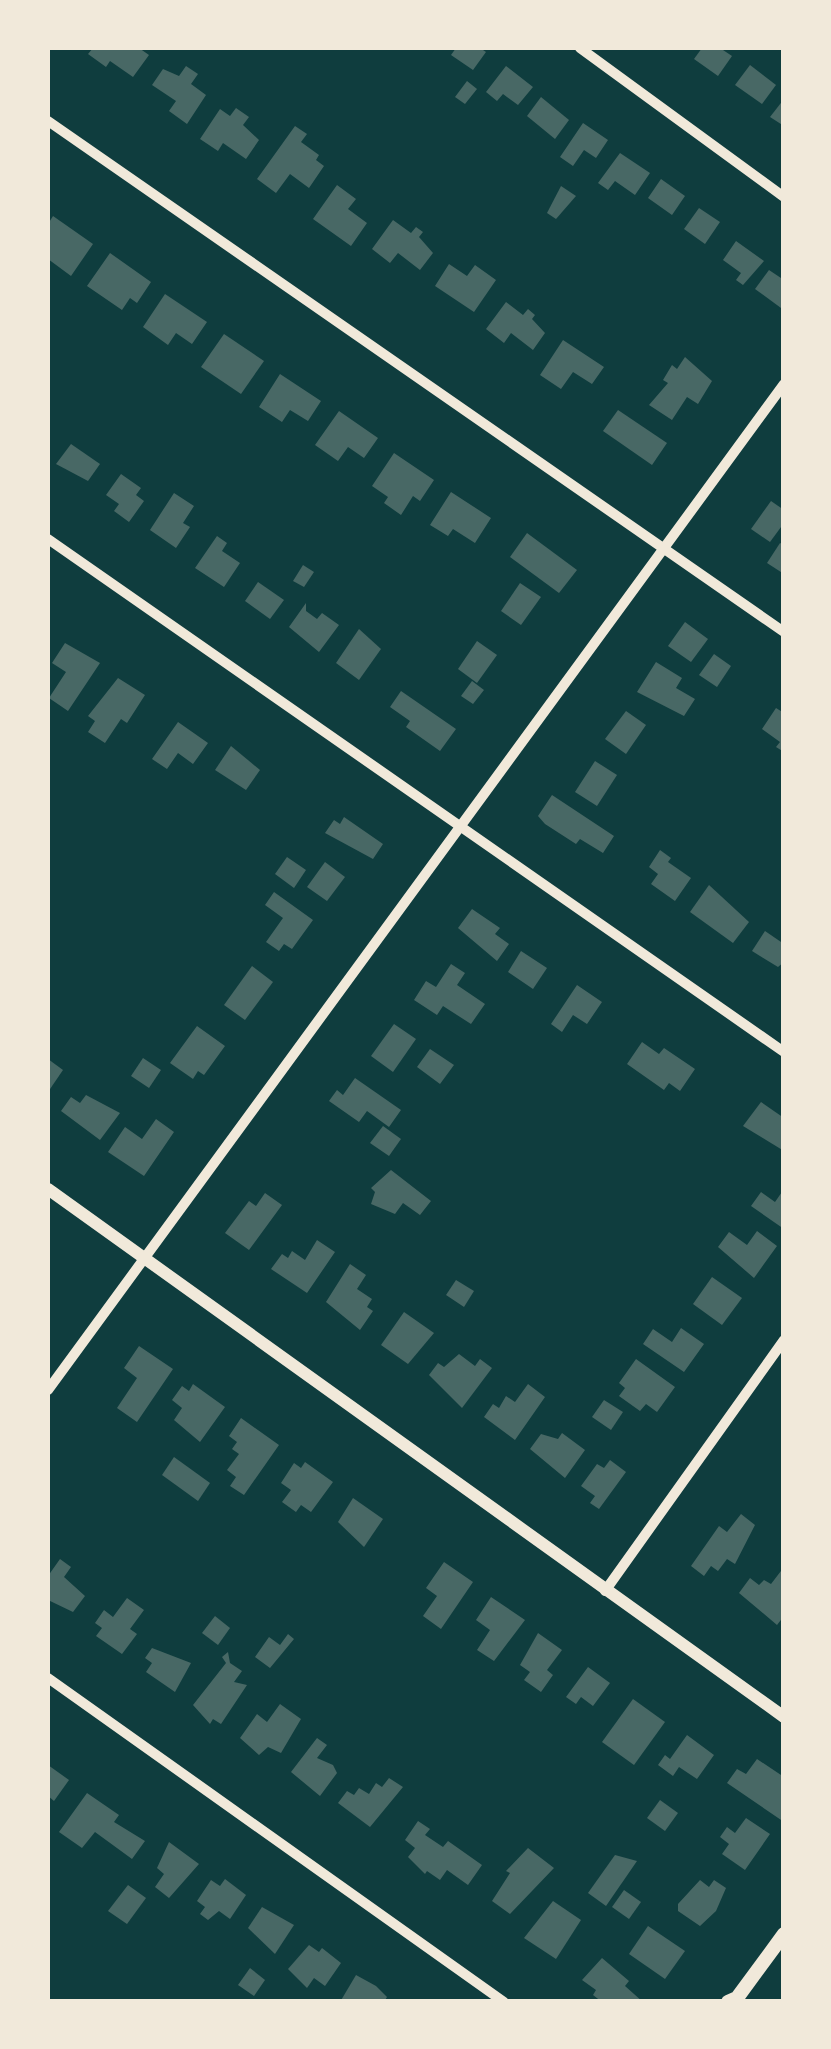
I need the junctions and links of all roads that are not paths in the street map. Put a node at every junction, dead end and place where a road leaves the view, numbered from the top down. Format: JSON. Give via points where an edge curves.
{"nodes":[{"id":1,"x":580,"y":48,"type":"edge"},
{"id":2,"x":48,"y":120,"type":"edge"},
{"id":3,"x":784,"y":197,"type":"edge"},
{"id":4,"x":784,"y":384,"type":"edge"},
{"id":5,"x":48,"y":539,"type":"edge"},
{"id":6,"x":664,"y":549,"type":"junction"},
{"id":7,"x":784,"y":632,"type":"edge"},
{"id":8,"x":459,"y":826,"type":"junction"},
{"id":9,"x":784,"y":1052,"type":"edge"},
{"id":10,"x":48,"y":1190,"type":"edge"},
{"id":11,"x":143,"y":1260,"type":"junction"},
{"id":12,"x":784,"y":1340,"type":"edge"},
{"id":13,"x":48,"y":1390,"type":"edge"},
{"id":14,"x":605,"y":1591,"type":"junction"},
{"id":15,"x":48,"y":1678,"type":"edge"},
{"id":16,"x":784,"y":1717,"type":"edge"},
{"id":17,"x":784,"y":1934,"type":"edge"},
{"id":18,"x":734,"y":2000,"type":"edge"},
{"id":19,"x":504,"y":2002,"type":"edge"}],
"edges":[{"from":1,"to":3,"type":"street"},
{"from":2,"to":6,"type":"street"},
{"from":4,"to":6,"type":"street"},
{"from":5,"to":8,"type":"street"},
{"from":6,"to":7,"type":"street"},
{"from":6,"to":8,"type":"street"},
{"from":8,"to":9,"type":"street"},
{"from":8,"to":11,"type":"street"},
{"from":10,"to":11,"type":"street"},
{"from":11,"to":13,"type":"street"},
{"from":11,"to":14,"type":"street"},
{"from":12,"to":14,"type":"street"},
{"from":14,"to":16,"type":"street"},
{"from":15,"to":19,"type":"street"},
{"from":17,"to":18,"type":"main road"}]}
